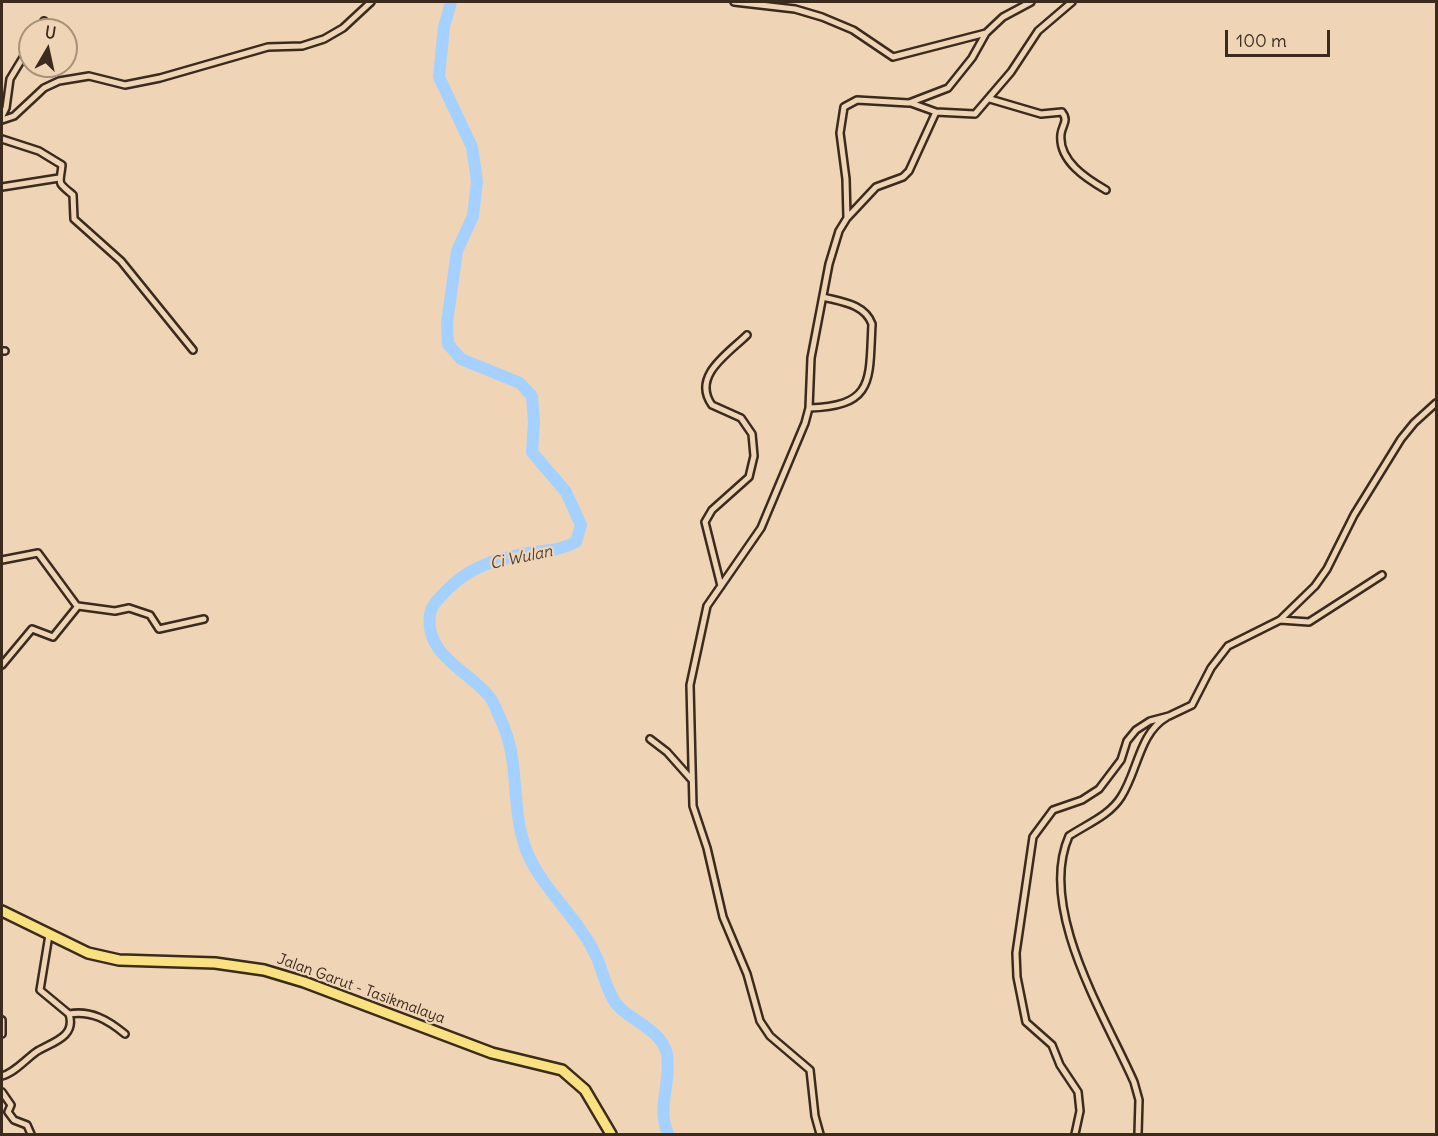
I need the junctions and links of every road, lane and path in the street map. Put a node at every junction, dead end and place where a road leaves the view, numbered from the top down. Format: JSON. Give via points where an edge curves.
{"nodes":[{"id":1,"x":371,"y":2,"type":"edge"},
{"id":2,"x":734,"y":2,"type":"edge"},
{"id":3,"x":1031,"y":2,"type":"edge"},
{"id":4,"x":1071,"y":2,"type":"edge"},
{"id":5,"x":986,"y":33,"type":"junction"},
{"id":6,"x":18,"y":66,"type":"edge"},
{"id":7,"x":990,"y":99,"type":"junction"},
{"id":8,"x":909,"y":102,"type":"junction"},
{"id":9,"x":936,"y":112,"type":"junction"},
{"id":10,"x":2,"y":118,"type":"edge"},
{"id":11,"x":2,"y":140,"type":"edge"},
{"id":12,"x":59,"y":178,"type":"junction"},
{"id":13,"x":2,"y":187,"type":"edge"},
{"id":14,"x":1107,"y":190,"type":"dead end"},
{"id":15,"x":847,"y":218,"type":"junction"},
{"id":16,"x":823,"y":297,"type":"junction"},
{"id":17,"x":747,"y":335,"type":"dead end"},
{"id":18,"x":194,"y":350,"type":"dead end"},
{"id":19,"x":1437,"y":403,"type":"edge"},
{"id":20,"x":809,"y":408,"type":"junction"},
{"id":21,"x":2,"y":560,"type":"edge"},
{"id":22,"x":1382,"y":575,"type":"dead end"},
{"id":23,"x":721,"y":586,"type":"junction"},
{"id":24,"x":77,"y":606,"type":"junction"},
{"id":25,"x":204,"y":619,"type":"dead end"},
{"id":26,"x":1280,"y":620,"type":"junction"},
{"id":27,"x":2,"y":665,"type":"edge"},
{"id":28,"x":1169,"y":716,"type":"junction"},
{"id":29,"x":650,"y":739,"type":"dead end"},
{"id":30,"x":691,"y":779,"type":"junction"},
{"id":31,"x":2,"y":911,"type":"edge"},
{"id":32,"x":49,"y":935,"type":"junction"},
{"id":33,"x":69,"y":1014,"type":"junction"},
{"id":34,"x":2,"y":1020,"type":"edge"},
{"id":35,"x":2,"y":1034,"type":"edge"},
{"id":36,"x":125,"y":1034,"type":"dead end"},
{"id":37,"x":2,"y":1076,"type":"edge"},
{"id":38,"x":2,"y":1092,"type":"edge"},
{"id":39,"x":31,"y":1134,"type":"edge"},
{"id":40,"x":611,"y":1134,"type":"edge"},
{"id":41,"x":820,"y":1134,"type":"edge"},
{"id":42,"x":1075,"y":1134,"type":"edge"},
{"id":43,"x":1138,"y":1134,"type":"edge"}],
"edges":[{"from":1,"to":10,"type":"street","via":[[343,28],[302,46],[268,47],[125,85],[89,76],[59,81],[44,88],[14,116]]},
{"from":2,"to":5,"type":"street","via":[[795,9],[822,17],[853,30],[893,57]]},
{"from":3,"to":5,"type":"street","via":[[1017,8]]},
{"from":4,"to":7,"type":"street","via":[[1038,31]]},
{"from":5,"to":8,"type":"street","via":[[948,88]]},
{"from":6,"to":10,"type":"street","via":[[10,79]]},
{"from":7,"to":9,"type":"street","via":[[970,116]]},
{"from":7,"to":14,"type":"street","via":[[1041,114],[1062,112],[1066,120],[1061,140],[1069,160],[1081,175]]},
{"from":8,"to":9,"type":"street"},
{"from":8,"to":15,"type":"street","via":[[857,100],[844,106],[840,133]]},
{"from":9,"to":15,"type":"street","via":[[909,171],[876,187]]},
{"from":11,"to":12,"type":"street","via":[[39,151],[60,163]]},
{"from":12,"to":13,"type":"street"},
{"from":12,"to":18,"type":"street","via":[[61,188],[73,195],[74,219],[111,249]]},
{"from":15,"to":16,"type":"street","via":[[836,240]]},
{"from":16,"to":20,"type":"street","via":[[811,358]]},
{"from":16,"to":20,"type":"street","via":[[860,308],[870,318],[869,372],[864,390],[852,400]]},
{"from":17,"to":23,"type":"street","via":[[711,370],[706,388],[712,405],[746,422],[754,440],[749,477],[712,510],[705,522]]},
{"from":19,"to":26,"type":"street","via":[[1404,435],[1354,515],[1320,580]]},
{"from":20,"to":23,"type":"street","via":[[762,528]]},
{"from":21,"to":24,"type":"street","via":[[38,553]]},
{"from":22,"to":26,"type":"street","via":[[1309,622]]},
{"from":23,"to":30,"type":"street","via":[[707,606],[691,671]]},
{"from":24,"to":25,"type":"street","via":[[114,611],[129,608],[150,615],[158,628]]},
{"from":24,"to":27,"type":"street","via":[[53,637],[33,629]]},
{"from":26,"to":28,"type":"street","via":[[1228,646],[1192,705]]},
{"from":28,"to":42,"type":"street","via":[[1136,730],[1127,741],[1122,760],[1099,789],[1053,810],[1033,837],[1016,953],[1017,977],[1026,1022],[1052,1045],[1078,1092],[1080,1111]]},
{"from":28,"to":43,"type":"street","via":[[1152,728],[1120,799],[1095,821],[1069,836],[1059,879],[1061,902],[1082,969],[1134,1082],[1139,1100]]},
{"from":29,"to":30,"type":"street"},
{"from":30,"to":41,"type":"street","via":[[693,806],[707,848],[715,893],[747,974],[760,1021],[770,1036],[810,1070]]},
{"from":31,"to":32,"type":"main road","name":"Jalan Garut - Tasikmalaya"},
{"from":32,"to":33,"type":"street","via":[[40,990]]},
{"from":32,"to":40,"type":"main road","name":"Jalan Garut - Tasikmalaya","via":[[78,950],[109,958],[215,963],[264,970],[492,1053],[562,1070],[585,1090]]},
{"from":33,"to":36,"type":"street","via":[[96,1016]]},
{"from":33,"to":37,"type":"street","via":[[69,1025],[61,1040],[39,1049]]},
{"from":34,"to":35,"type":"street"},
{"from":38,"to":39,"type":"street","via":[[11,1106],[8,1112],[14,1120],[27,1125]]}]}
